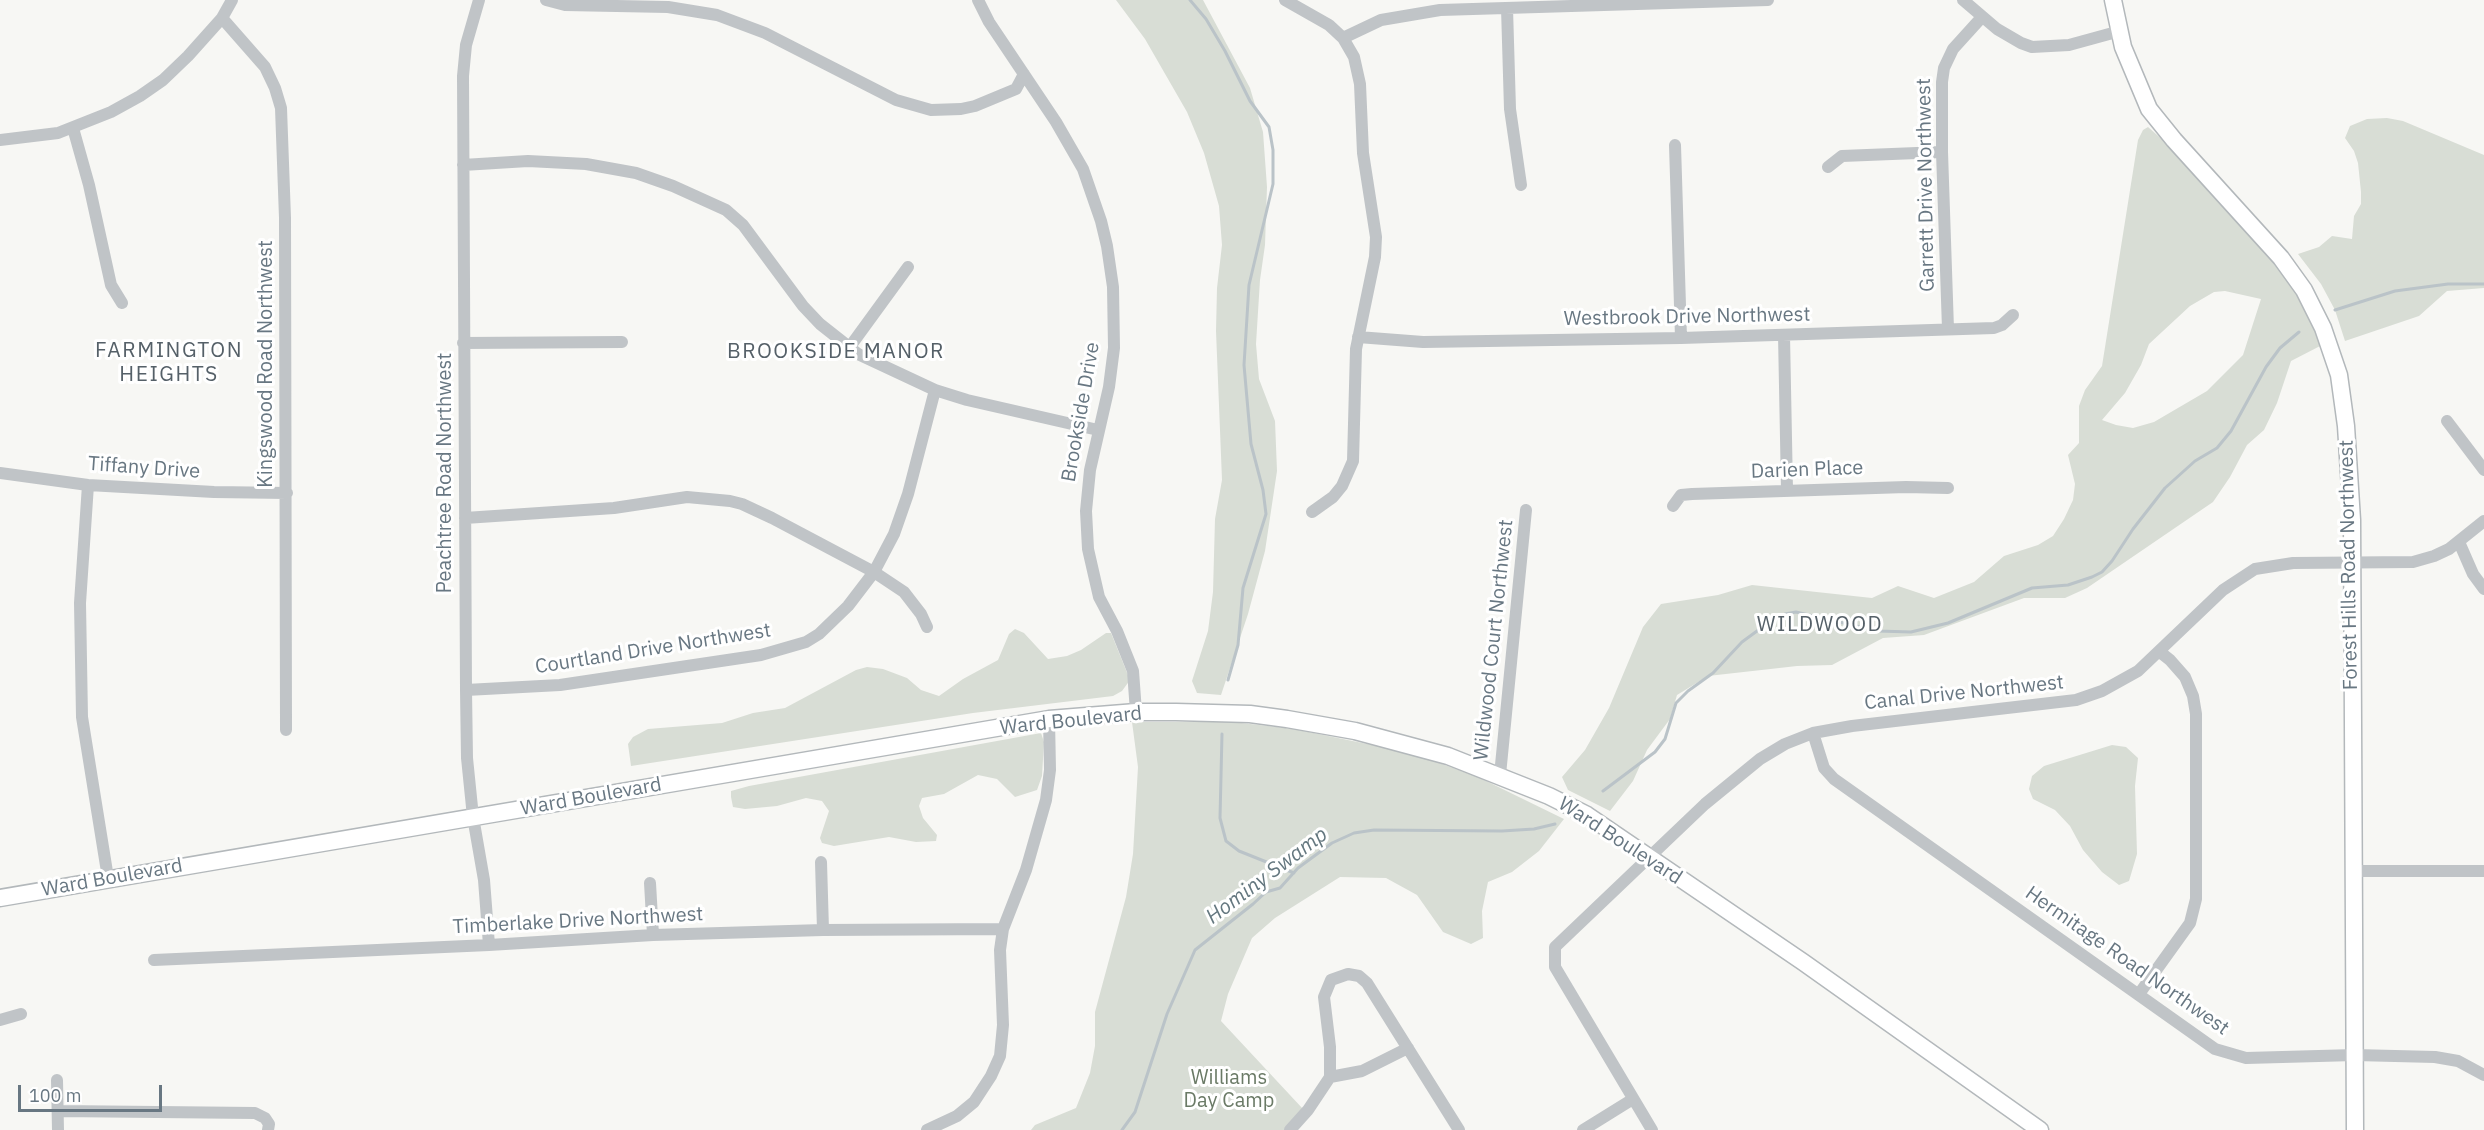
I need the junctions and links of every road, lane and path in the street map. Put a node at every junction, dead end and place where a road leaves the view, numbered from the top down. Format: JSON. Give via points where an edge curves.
{"nodes":[{"id":1,"x":232,"y":0,"type":"edge"},
{"id":2,"x":479,"y":0,"type":"edge"},
{"id":3,"x":546,"y":0,"type":"edge"},
{"id":4,"x":978,"y":0,"type":"edge"},
{"id":5,"x":1285,"y":0,"type":"edge"},
{"id":6,"x":1768,"y":0,"type":"edge"},
{"id":7,"x":1963,"y":0,"type":"edge"},
{"id":8,"x":2113,"y":0,"type":"edge"},
{"id":9,"x":1507,"y":8,"type":"junction"},
{"id":10,"x":1982,"y":17,"type":"junction"},
{"id":11,"x":222,"y":18,"type":"junction"},
{"id":12,"x":2120,"y":31,"type":"junction"},
{"id":13,"x":1343,"y":38,"type":"junction"},
{"id":14,"x":1024,"y":74,"type":"junction"},
{"id":15,"x":73,"y":128,"type":"junction"},
{"id":16,"x":0,"y":140,"type":"edge"},
{"id":17,"x":1675,"y":145,"type":"dead end"},
{"id":18,"x":1942,"y":152,"type":"junction"},
{"id":19,"x":463,"y":165,"type":"junction"},
{"id":20,"x":1828,"y":167,"type":"dead end"},
{"id":21,"x":1521,"y":185,"type":"dead end"},
{"id":22,"x":908,"y":267,"type":"dead end"},
{"id":23,"x":122,"y":303,"type":"dead end"},
{"id":24,"x":2013,"y":315,"type":"dead end"},
{"id":25,"x":1948,"y":329,"type":"junction"},
{"id":26,"x":1784,"y":335,"type":"junction"},
{"id":27,"x":1358,"y":337,"type":"junction"},
{"id":28,"x":1681,"y":338,"type":"junction"},
{"id":29,"x":622,"y":342,"type":"dead end"},
{"id":30,"x":463,"y":343,"type":"junction"},
{"id":31,"x":849,"y":348,"type":"junction"},
{"id":32,"x":935,"y":390,"type":"junction"},
{"id":33,"x":2447,"y":421,"type":"dead end"},
{"id":34,"x":1098,"y":430,"type":"junction"},
{"id":35,"x":2484,"y":470,"type":"edge"},
{"id":36,"x":0,"y":473,"type":"edge"},
{"id":37,"x":88,"y":485,"type":"junction"},
{"id":38,"x":1948,"y":488,"type":"dead end"},
{"id":39,"x":1787,"y":490,"type":"junction"},
{"id":40,"x":287,"y":493,"type":"junction"},
{"id":41,"x":1673,"y":506,"type":"dead end"},
{"id":42,"x":1526,"y":510,"type":"dead end"},
{"id":43,"x":1312,"y":512,"type":"dead end"},
{"id":44,"x":465,"y":518,"type":"junction"},
{"id":45,"x":2484,"y":521,"type":"edge"},
{"id":46,"x":2459,"y":542,"type":"junction"},
{"id":47,"x":2353,"y":563,"type":"junction"},
{"id":48,"x":874,"y":572,"type":"junction"},
{"id":49,"x":2484,"y":589,"type":"edge"},
{"id":50,"x":927,"y":627,"type":"dead end"},
{"id":51,"x":2160,"y":652,"type":"junction"},
{"id":52,"x":466,"y":690,"type":"junction"},
{"id":53,"x":1136,"y":712,"type":"junction"},
{"id":54,"x":1049,"y":719,"type":"junction"},
{"id":55,"x":286,"y":730,"type":"dead end"},
{"id":56,"x":1813,"y":733,"type":"junction"},
{"id":57,"x":1500,"y":775,"type":"junction"},
{"id":58,"x":473,"y":817,"type":"junction"},
{"id":59,"x":1651,"y":858,"type":"junction"},
{"id":60,"x":821,"y":862,"type":"dead end"},
{"id":61,"x":2353,"y":871,"type":"junction"},
{"id":62,"x":2484,"y":871,"type":"edge"},
{"id":63,"x":108,"y":878,"type":"junction"},
{"id":64,"x":650,"y":883,"type":"dead end"},
{"id":65,"x":0,"y":898,"type":"edge"},
{"id":66,"x":1003,"y":929,"type":"junction"},
{"id":67,"x":823,"y":930,"type":"junction"},
{"id":68,"x":653,"y":934,"type":"junction"},
{"id":69,"x":489,"y":945,"type":"junction"},
{"id":70,"x":154,"y":960,"type":"dead end"},
{"id":71,"x":2139,"y":994,"type":"junction"},
{"id":72,"x":21,"y":1014,"type":"dead end"},
{"id":73,"x":0,"y":1020,"type":"edge"},
{"id":74,"x":1408,"y":1048,"type":"junction"},
{"id":75,"x":2355,"y":1055,"type":"junction"},
{"id":76,"x":2484,"y":1075,"type":"edge"},
{"id":77,"x":1330,"y":1077,"type":"junction"},
{"id":78,"x":57,"y":1080,"type":"dead end"},
{"id":79,"x":1634,"y":1099,"type":"junction"},
{"id":80,"x":58,"y":1111,"type":"junction"},
{"id":81,"x":58,"y":1130,"type":"edge"},
{"id":82,"x":268,"y":1130,"type":"edge"},
{"id":83,"x":927,"y":1130,"type":"edge"},
{"id":84,"x":1290,"y":1130,"type":"edge"},
{"id":85,"x":1459,"y":1130,"type":"edge"},
{"id":86,"x":1583,"y":1130,"type":"edge"},
{"id":87,"x":1652,"y":1130,"type":"edge"},
{"id":88,"x":2040,"y":1130,"type":"edge"},
{"id":89,"x":2355,"y":1130,"type":"edge"}],
"edges":[{"from":1,"to":11,"type":"street"},
{"from":2,"to":19,"type":"street","name":"Peachtree Road Northwest","via":[[466,45]]},
{"from":3,"to":14,"type":"street","via":[[565,5],[668,7],[717,15],[765,33],[896,100],[931,110],[975,106],[1016,89]]},
{"from":4,"to":14,"type":"street","name":"Brookside Drive"},
{"from":5,"to":13,"type":"street","via":[[1329,25]]},
{"from":6,"to":9,"type":"street"},
{"from":7,"to":10,"type":"street"},
{"from":8,"to":12,"type":"main road","name":"Forest Hills Road Northwest"},
{"from":9,"to":13,"type":"street","via":[[1396,16],[1366,25]]},
{"from":9,"to":21,"type":"street","via":[[1510,110]]},
{"from":10,"to":12,"type":"street","via":[[2021,43],[2040,48],[2069,45]]},
{"from":10,"to":18,"type":"street","name":"Garrett Drive Northwest","via":[[1953,49],[1944,68]]},
{"from":11,"to":15,"type":"street","via":[[163,80],[111,112]]},
{"from":11,"to":40,"type":"street","name":"Kingswood Road Northwest","via":[[265,67],[281,108]]},
{"from":12,"to":47,"type":"main road","name":"Forest Hills Road Northwest","via":[[2142,94],[2157,121],[2281,258],[2322,324],[2344,404]]},
{"from":13,"to":27,"type":"street","via":[[1354,57],[1360,84],[1363,153],[1376,237]]},
{"from":14,"to":34,"type":"street","name":"Brookside Drive","via":[[1083,169],[1107,246],[1113,287],[1114,348]]},
{"from":15,"to":16,"type":"street"},
{"from":15,"to":23,"type":"street","via":[[111,285]]},
{"from":17,"to":28,"type":"street"},
{"from":18,"to":20,"type":"street","via":[[1842,156]]},
{"from":18,"to":25,"type":"street","name":"Garrett Drive Northwest"},
{"from":19,"to":30,"type":"street","name":"Peachtree Road Northwest"},
{"from":19,"to":31,"type":"street","via":[[528,161],[596,165],[636,172],[726,210],[756,239],[803,306]]},
{"from":22,"to":31,"type":"street"},
{"from":24,"to":25,"type":"street","name":"Westbrook Drive Northwest","via":[[1994,328]]},
{"from":25,"to":26,"type":"street","name":"Westbrook Drive Northwest"},
{"from":26,"to":28,"type":"street","name":"Westbrook Drive Northwest"},
{"from":26,"to":39,"type":"street"},
{"from":27,"to":28,"type":"street","name":"Westbrook Drive Northwest","via":[[1423,342]]},
{"from":27,"to":43,"type":"street","via":[[1353,461],[1337,492]]},
{"from":29,"to":30,"type":"street"},
{"from":30,"to":44,"type":"street","name":"Peachtree Road Northwest"},
{"from":31,"to":32,"type":"street"},
{"from":32,"to":34,"type":"street"},
{"from":32,"to":48,"type":"street","name":"Courtland Drive Northwest","via":[[908,494],[894,534]]},
{"from":33,"to":35,"type":"street"},
{"from":34,"to":53,"type":"street","name":"Brookside Drive","via":[[1087,491],[1088,549],[1099,597],[1133,671]]},
{"from":36,"to":37,"type":"street","name":"Tiffany Drive"},
{"from":37,"to":40,"type":"street","name":"Tiffany Drive"},
{"from":37,"to":63,"type":"street","via":[[80,603],[82,717]]},
{"from":38,"to":39,"type":"street","name":"Darien Place"},
{"from":39,"to":41,"type":"street","name":"Darien Place","via":[[1681,495]]},
{"from":40,"to":55,"type":"street","name":"Kingswood Road Northwest"},
{"from":42,"to":57,"type":"street","name":"Wildwood Court Northwest"},
{"from":44,"to":48,"type":"street","via":[[614,508],[678,497],[707,498],[742,504]]},
{"from":44,"to":52,"type":"street","name":"Peachtree Road Northwest"},
{"from":45,"to":46,"type":"street","name":"Canal Drive Northwest"},
{"from":46,"to":47,"type":"street","name":"Canal Drive Northwest","via":[[2413,562]]},
{"from":46,"to":49,"type":"street"},
{"from":47,"to":51,"type":"street","name":"Canal Drive Northwest","via":[[2293,563],[2255,569],[2223,590]]},
{"from":47,"to":61,"type":"main road","name":"Forest Hills Road Northwest"},
{"from":48,"to":50,"type":"street","via":[[904,592]]},
{"from":48,"to":52,"type":"street","name":"Courtland Drive Northwest","via":[[848,606],[819,634],[779,651],[560,686]]},
{"from":51,"to":56,"type":"street","name":"Canal Drive Northwest","via":[[2138,671],[2076,700]]},
{"from":51,"to":71,"type":"street","via":[[2185,677],[2196,714],[2196,899],[2190,923]]},
{"from":52,"to":58,"type":"street","name":"Peachtree Road Northwest","via":[[466,758]]},
{"from":53,"to":54,"type":"main road","name":"Ward Boulevard"},
{"from":53,"to":57,"type":"main road","name":"Ward Boulevard","via":[[1250,714],[1313,723],[1396,741]]},
{"from":54,"to":58,"type":"main road","name":"Ward Boulevard"},
{"from":54,"to":66,"type":"street","via":[[1046,800],[1026,870]]},
{"from":56,"to":59,"type":"street","name":"Canal Drive Northwest","via":[[1785,744],[1745,770]]},
{"from":56,"to":71,"type":"street","name":"Hermitage Road Northwest","via":[[1824,768],[1834,779]]},
{"from":57,"to":59,"type":"main road","name":"Ward Boulevard","via":[[1587,815]]},
{"from":58,"to":63,"type":"main road","name":"Ward Boulevard"},
{"from":58,"to":69,"type":"street","name":"Peachtree Road Northwest","via":[[484,880]]},
{"from":59,"to":79,"type":"street","name":"Canal Drive Northwest","via":[[1564,936],[1555,947],[1554,958],[1555,968]]},
{"from":59,"to":88,"type":"main road","name":"Ward Boulevard"},
{"from":60,"to":67,"type":"street"},
{"from":61,"to":62,"type":"street"},
{"from":61,"to":75,"type":"main road","name":"Forest Hills Road Northwest"},
{"from":63,"to":65,"type":"main road","name":"Ward Boulevard"},
{"from":64,"to":68,"type":"street"},
{"from":66,"to":67,"type":"street","name":"Timberlake Drive Northwest"},
{"from":66,"to":83,"type":"street","via":[[1000,1056],[974,1102],[957,1116]]},
{"from":67,"to":68,"type":"street","name":"Timberlake Drive Northwest"},
{"from":68,"to":69,"type":"street","name":"Timberlake Drive Northwest"},
{"from":69,"to":70,"type":"street","name":"Timberlake Drive Northwest"},
{"from":71,"to":75,"type":"street","name":"Hermitage Road Northwest","via":[[2208,1044],[2236,1056],[2258,1059]]},
{"from":72,"to":73,"type":"street"},
{"from":74,"to":77,"type":"street","via":[[1362,1071]]},
{"from":74,"to":77,"type":"street","via":[[1367,983],[1348,974],[1331,980],[1325,990]]},
{"from":74,"to":85,"type":"street"},
{"from":75,"to":76,"type":"street","name":"Hermitage Road Northwest","via":[[2448,1059]]},
{"from":75,"to":89,"type":"main road","name":"Forest Hills Road Northwest"},
{"from":77,"to":84,"type":"street"},
{"from":78,"to":80,"type":"street"},
{"from":79,"to":86,"type":"street"},
{"from":79,"to":87,"type":"street"},
{"from":80,"to":81,"type":"street"},
{"from":80,"to":82,"type":"street","via":[[255,1113],[265,1118]]}]}
